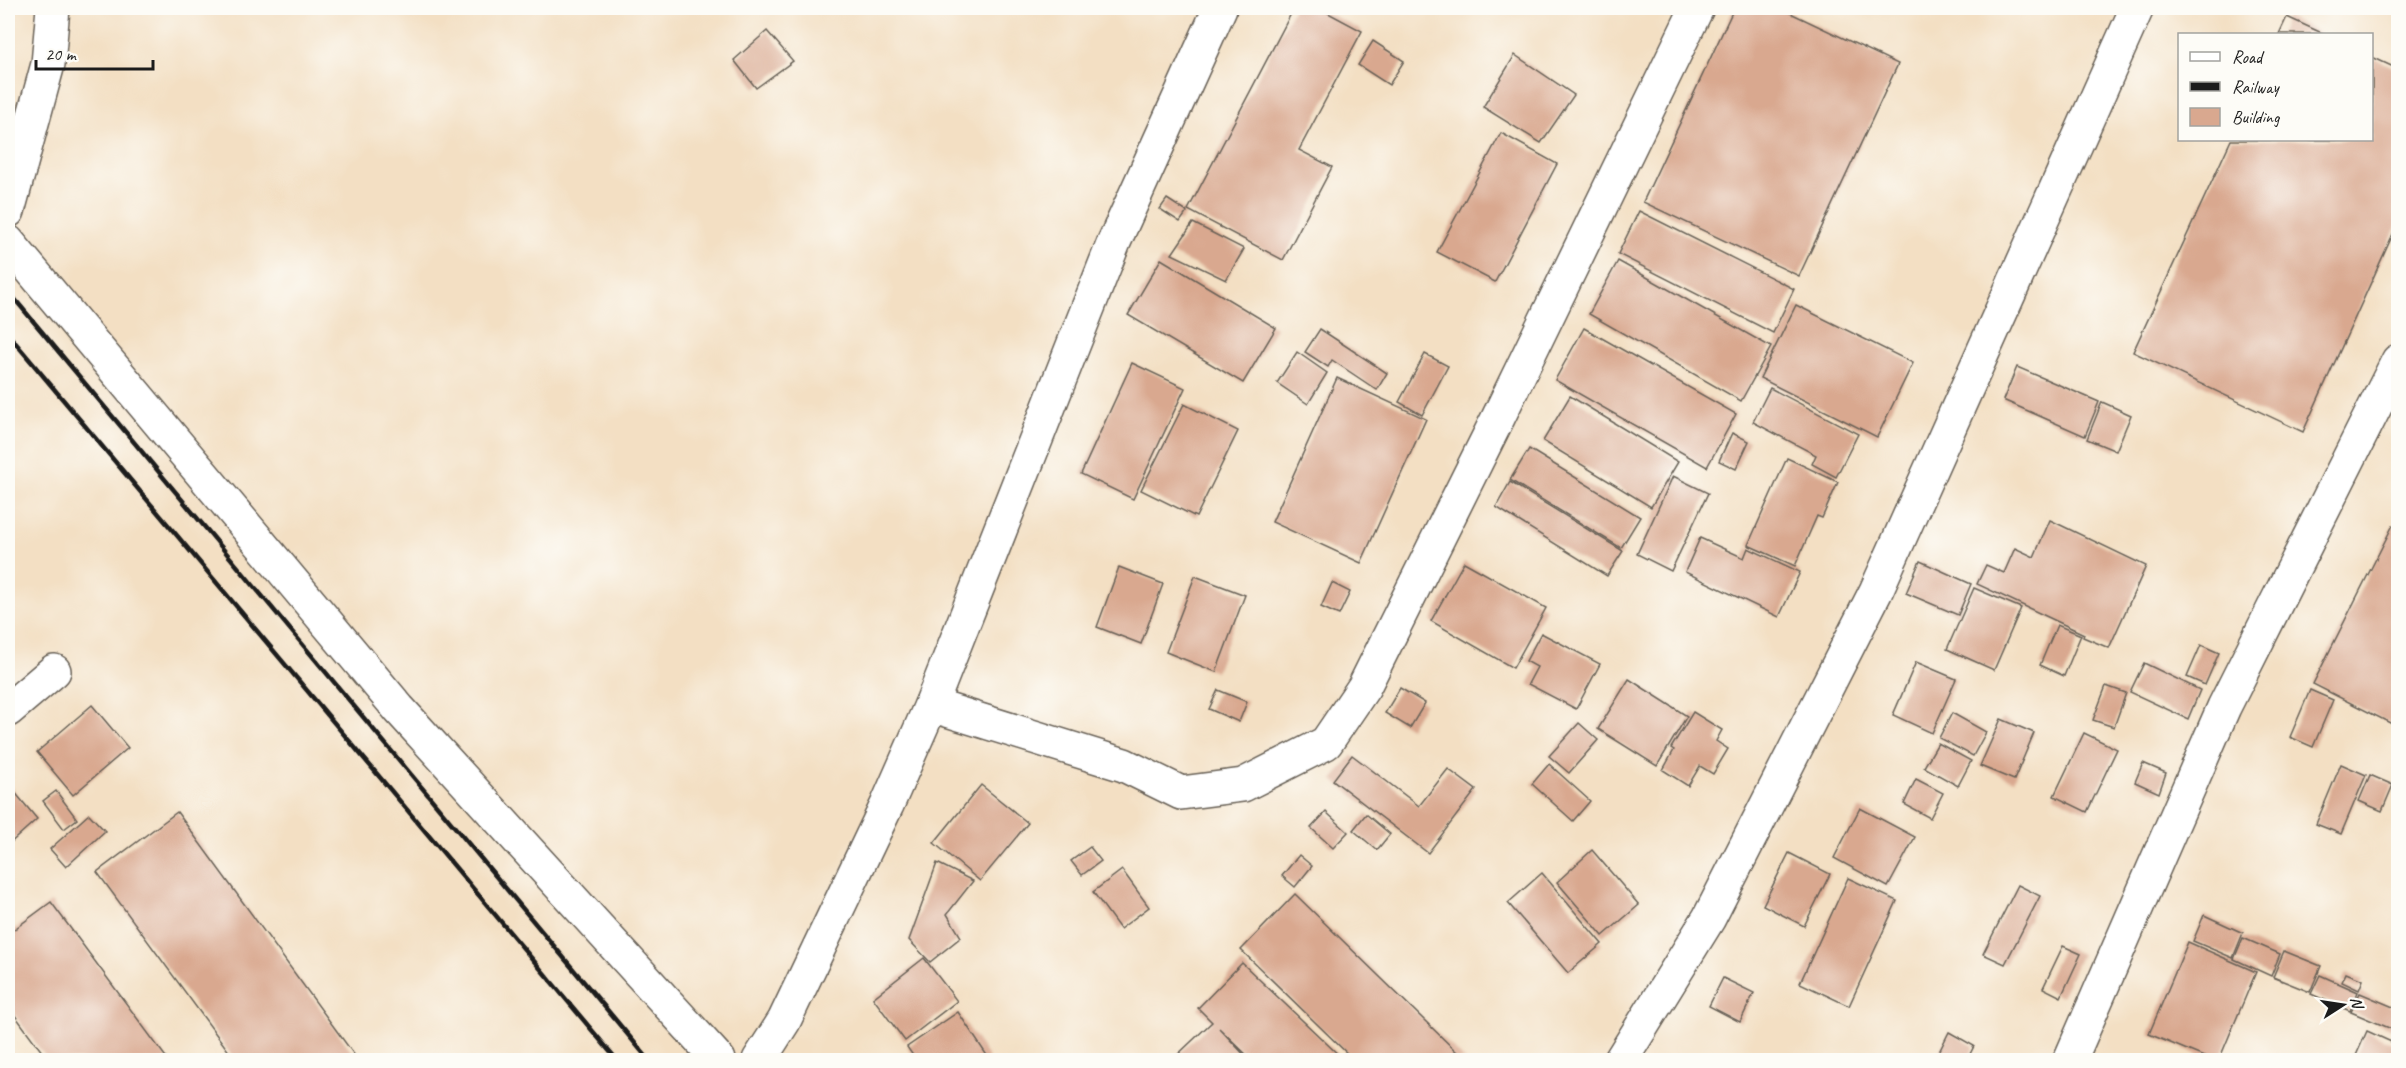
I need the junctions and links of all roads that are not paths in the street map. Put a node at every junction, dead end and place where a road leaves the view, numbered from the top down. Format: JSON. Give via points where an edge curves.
{"nodes":[{"id":1,"x":53,"y":8,"type":"edge"},
{"id":2,"x":1220,"y":8,"type":"edge"},
{"id":3,"x":1697,"y":8,"type":"edge"},
{"id":4,"x":2137,"y":8,"type":"edge"},
{"id":5,"x":8,"y":211,"type":"edge"},
{"id":6,"x":8,"y":242,"type":"edge"},
{"id":7,"x":2398,"y":361,"type":"edge"},
{"id":8,"x":54,"y":671,"type":"dead end"},
{"id":9,"x":931,"y":705,"type":"junction"},
{"id":10,"x":8,"y":710,"type":"edge"},
{"id":11,"x":719,"y":1060,"type":"edge"},
{"id":12,"x":759,"y":1060,"type":"edge"},
{"id":13,"x":1621,"y":1060,"type":"edge"},
{"id":14,"x":2070,"y":1060,"type":"edge"}],
"edges":[{"from":1,"to":5,"type":"street","via":[[48,64]]},
{"from":2,"to":9,"type":"street","via":[[1114,242]]},
{"from":3,"to":9,"type":"street","via":[[1364,687],[1326,743],[1243,785],[1181,793],[1124,765]]},
{"from":4,"to":13,"type":"street","via":[[1876,591],[1709,918]]},
{"from":6,"to":11,"type":"street","via":[[399,709]]},
{"from":7,"to":14,"type":"street","via":[[2224,707]]},
{"from":8,"to":10,"type":"street"},
{"from":9,"to":12,"type":"street","via":[[789,1010]]}]}
